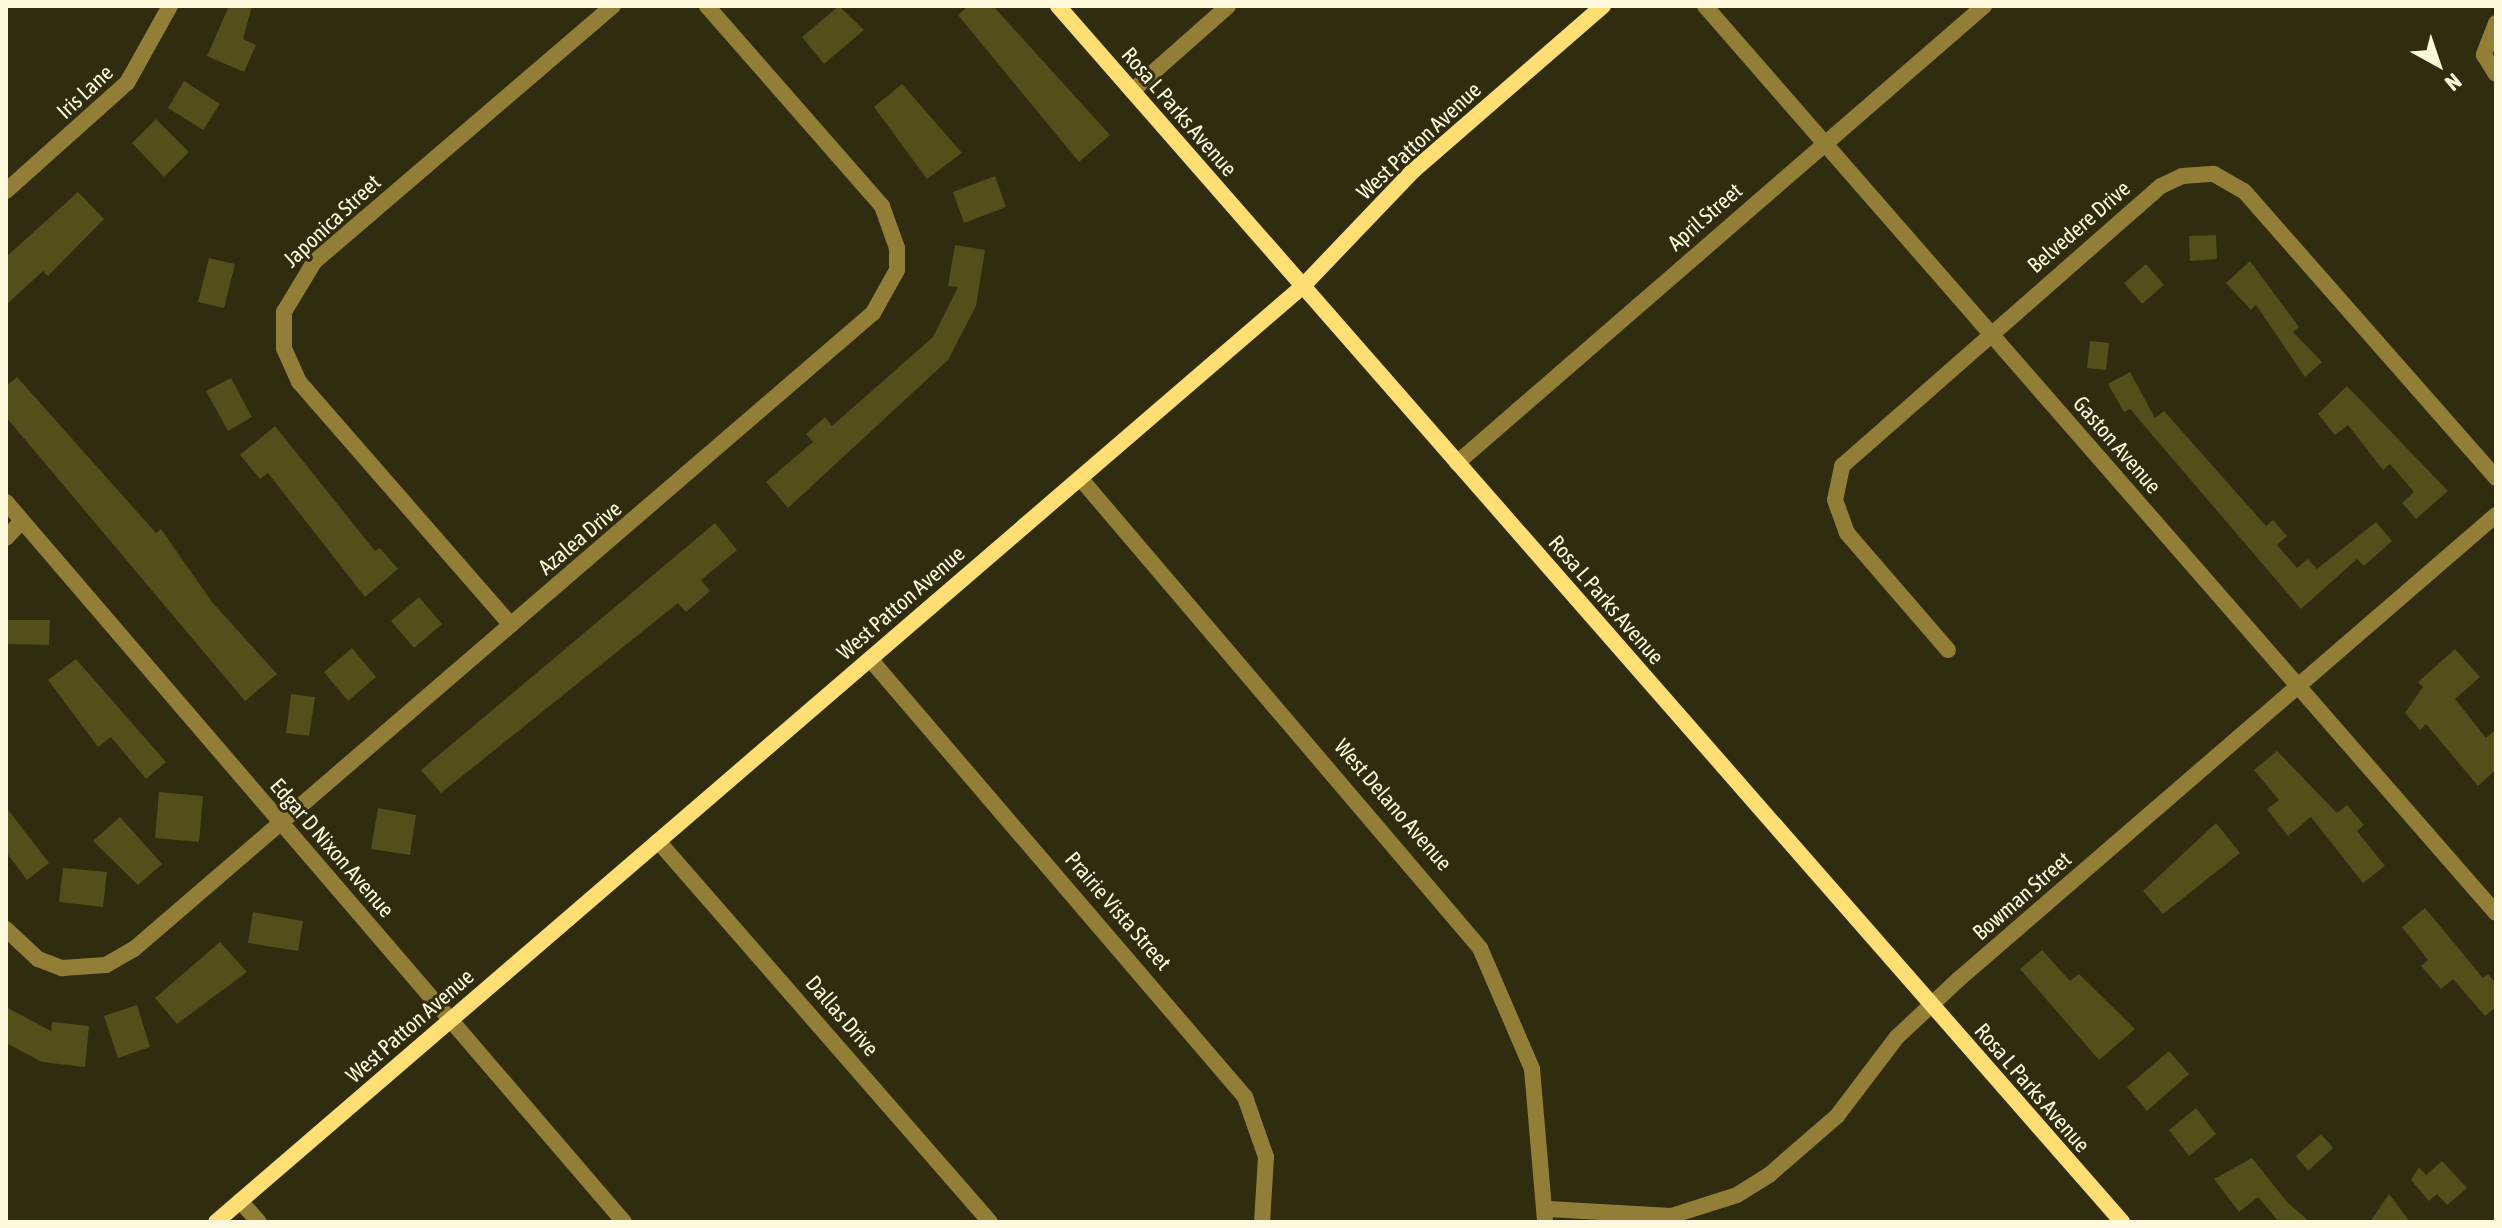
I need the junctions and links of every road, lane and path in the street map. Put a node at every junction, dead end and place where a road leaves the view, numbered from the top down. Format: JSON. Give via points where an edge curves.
{"nodes":[{"id":1,"x":170,"y":6,"type":"edge"},
{"id":2,"x":613,"y":6,"type":"edge"},
{"id":3,"x":707,"y":6,"type":"edge"},
{"id":4,"x":1058,"y":6,"type":"edge"},
{"id":5,"x":1228,"y":6,"type":"edge"},
{"id":6,"x":1603,"y":6,"type":"edge"},
{"id":7,"x":1705,"y":6,"type":"edge"},
{"id":8,"x":1984,"y":6,"type":"edge"},
{"id":9,"x":2496,"y":23,"type":"edge"},
{"id":10,"x":2496,"y":74,"type":"edge"},
{"id":11,"x":1132,"y":91,"type":"junction"},
{"id":12,"x":1824,"y":143,"type":"junction"},
{"id":13,"x":6,"y":191,"type":"edge"},
{"id":14,"x":1302,"y":287,"type":"junction"},
{"id":15,"x":1990,"y":333,"type":"junction"},
{"id":16,"x":1457,"y":463,"type":"junction"},
{"id":17,"x":1080,"y":478,"type":"junction"},
{"id":18,"x":2496,"y":478,"type":"edge"},
{"id":19,"x":6,"y":502,"type":"edge"},
{"id":20,"x":2496,"y":515,"type":"edge"},
{"id":21,"x":22,"y":521,"type":"junction"},
{"id":22,"x":6,"y":538,"type":"edge"},
{"id":23,"x":511,"y":625,"type":"junction"},
{"id":24,"x":1948,"y":650,"type":"dead end"},
{"id":25,"x":870,"y":659,"type":"junction"},
{"id":26,"x":2298,"y":686,"type":"junction"},
{"id":27,"x":281,"y":823,"type":"junction"},
{"id":28,"x":658,"y":841,"type":"junction"},
{"id":29,"x":2496,"y":913,"type":"edge"},
{"id":30,"x":6,"y":929,"type":"edge"},
{"id":31,"x":1931,"y":1006,"type":"junction"},
{"id":32,"x":450,"y":1020,"type":"junction"},
{"id":33,"x":240,"y":1201,"type":"junction"},
{"id":34,"x":1546,"y":1215,"type":"edge"},
{"id":35,"x":216,"y":1222,"type":"edge"},
{"id":36,"x":259,"y":1222,"type":"edge"},
{"id":37,"x":624,"y":1222,"type":"edge"},
{"id":38,"x":990,"y":1222,"type":"edge"},
{"id":39,"x":1262,"y":1222,"type":"edge"},
{"id":40,"x":2122,"y":1222,"type":"edge"}],
"edges":[{"from":1,"to":13,"type":"street","name":"Iris Lane","via":[[127,83]]},
{"from":2,"to":23,"type":"street","name":"Japonica Street","via":[[314,262],[284,312],[284,348],[299,382]]},
{"from":3,"to":23,"type":"street","name":"Azalea Drive","via":[[882,206],[897,248],[897,270],[853,335]]},
{"from":4,"to":11,"type":"street","name":"Rosa L Parks Avenue"},
{"from":5,"to":11,"type":"street"},
{"from":6,"to":14,"type":"street","name":"West Patton Avenue","via":[[1413,171]]},
{"from":7,"to":12,"type":"street","name":"Gaston Avenue"},
{"from":8,"to":12,"type":"street","name":"April Street"},
{"from":9,"to":10,"type":"street","via":[[2484,55]]},
{"from":11,"to":14,"type":"street","name":"Rosa L Parks Avenue"},
{"from":12,"to":15,"type":"street","name":"Gaston Avenue"},
{"from":12,"to":16,"type":"street","name":"April Street"},
{"from":14,"to":16,"type":"street","name":"Rosa L Parks Avenue"},
{"from":14,"to":17,"type":"street","name":"West Patton Avenue"},
{"from":15,"to":18,"type":"street","name":"Belvedere Drive","via":[[2161,186],[2214,174],[2244,191]]},
{"from":15,"to":24,"type":"street","name":"Belvedere Drive","via":[[1852,452],[1837,481],[1847,533]]},
{"from":15,"to":26,"type":"street","name":"Gaston Avenue"},
{"from":16,"to":31,"type":"street","name":"Rosa L Parks Avenue"},
{"from":17,"to":25,"type":"street","name":"West Patton Avenue"},
{"from":17,"to":34,"type":"street","name":"West Delano Avenue","via":[[1480,948],[1532,1069]]},
{"from":19,"to":21,"type":"street","name":"Edgar D Nixon Avenue"},
{"from":20,"to":26,"type":"street","name":"Bowman Street"},
{"from":21,"to":22,"type":"street"},
{"from":21,"to":27,"type":"street","name":"Edgar D Nixon Avenue"},
{"from":23,"to":27,"type":"street","name":"Azalea Drive"},
{"from":25,"to":28,"type":"street","name":"West Patton Avenue"},
{"from":25,"to":39,"type":"street","name":"Prairie Vista Street","via":[[1245,1097],[1266,1157]]},
{"from":26,"to":29,"type":"street","name":"Gaston Avenue"},
{"from":26,"to":31,"type":"street","name":"Bowman Street"},
{"from":27,"to":30,"type":"street","name":"Azalea Drive","via":[[106,965],[62,968],[38,959]]},
{"from":27,"to":32,"type":"street","name":"Edgar D Nixon Avenue"},
{"from":28,"to":32,"type":"street","name":"West Patton Avenue"},
{"from":28,"to":38,"type":"street","name":"Dallas Drive"},
{"from":31,"to":34,"type":"street","name":"Bowman Street","via":[[1837,1116],[1737,1195],[1671,1216]]},
{"from":31,"to":40,"type":"street","name":"Rosa L Parks Avenue"},
{"from":32,"to":33,"type":"street","name":"West Patton Avenue"},
{"from":32,"to":37,"type":"street","name":"Edgar D Nixon Avenue"},
{"from":33,"to":35,"type":"street","name":"West Patton Avenue"},
{"from":33,"to":36,"type":"street"}]}
